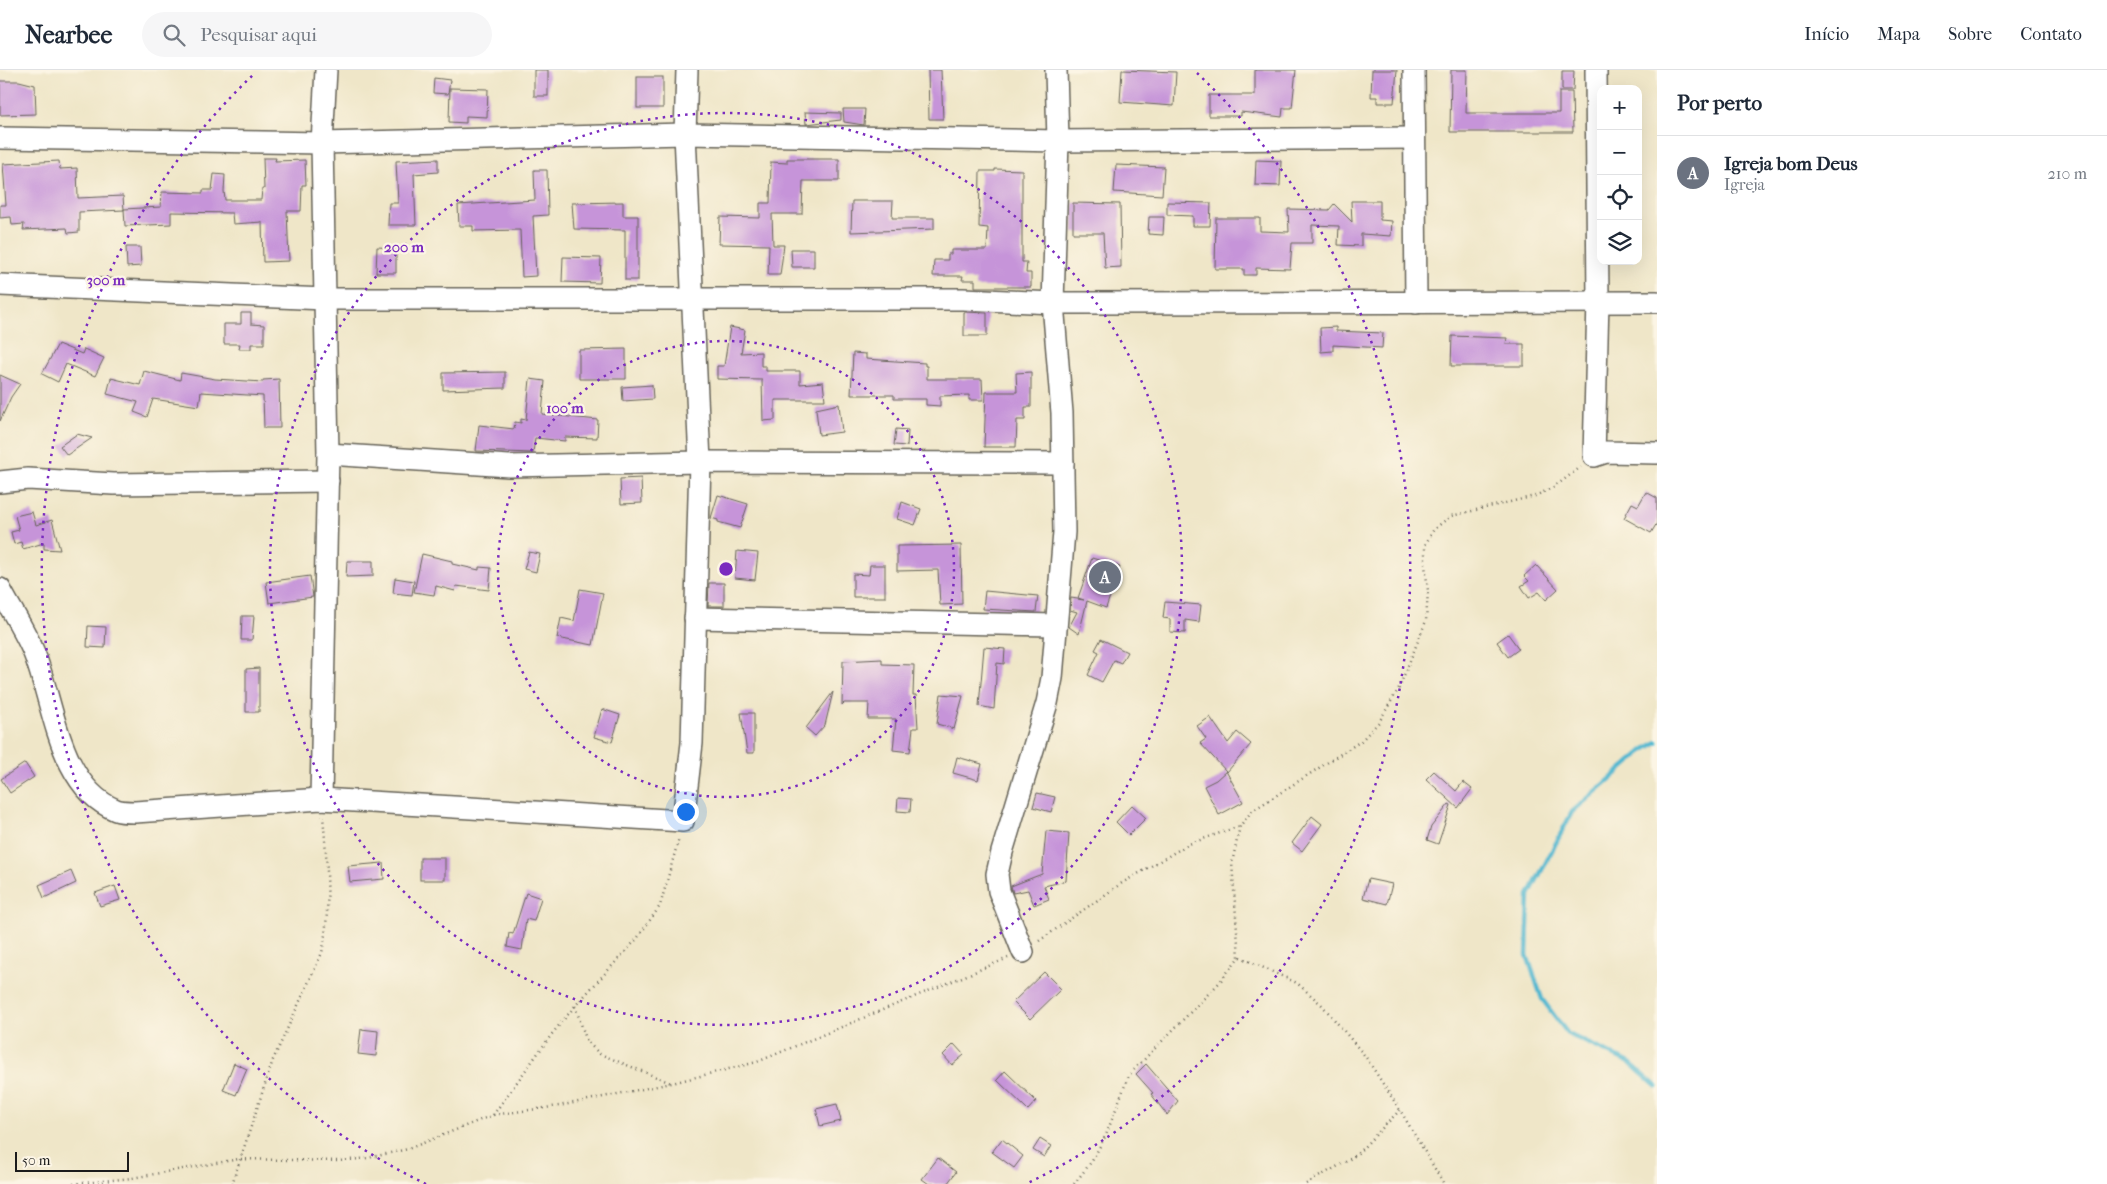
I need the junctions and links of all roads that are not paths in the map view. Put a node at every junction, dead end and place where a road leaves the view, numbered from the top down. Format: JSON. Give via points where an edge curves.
{"nodes":[{"id":1,"x":326,"y":70,"type":"edge"},
{"id":2,"x":687,"y":70,"type":"edge"},
{"id":3,"x":1056,"y":70,"type":"edge"},
{"id":4,"x":1414,"y":70,"type":"edge"},
{"id":5,"x":1596,"y":70,"type":"edge"},
{"id":6,"x":685,"y":134,"type":"junction"},
{"id":7,"x":0,"y":138,"type":"edge"},
{"id":8,"x":1414,"y":138,"type":"junction"},
{"id":9,"x":1058,"y":142,"type":"junction"},
{"id":10,"x":322,"y":143,"type":"junction"},
{"id":11,"x":0,"y":285,"type":"edge"},
{"id":12,"x":325,"y":299,"type":"junction"},
{"id":13,"x":692,"y":299,"type":"junction"},
{"id":14,"x":1598,"y":301,"type":"junction"},
{"id":15,"x":1657,"y":302,"type":"edge"},
{"id":16,"x":1416,"y":303,"type":"junction"},
{"id":17,"x":1053,"y":304,"type":"junction"},
{"id":18,"x":1657,"y":453,"type":"edge"},
{"id":19,"x":328,"y":454,"type":"junction"},
{"id":20,"x":700,"y":462,"type":"junction"},
{"id":21,"x":1062,"y":463,"type":"junction"},
{"id":22,"x":328,"y":481,"type":"junction"},
{"id":23,"x":0,"y":482,"type":"edge"},
{"id":24,"x":0,"y":589,"type":"edge"},
{"id":25,"x":695,"y":618,"type":"junction"},
{"id":26,"x":1055,"y":625,"type":"junction"},
{"id":27,"x":321,"y":799,"type":"junction"},
{"id":28,"x":1023,"y":952,"type":"road end"}],
"edges":[{"from":1,"to":10,"type":"street"},
{"from":2,"to":6,"type":"street"},
{"from":3,"to":9,"type":"street"},
{"from":4,"to":8,"type":"street"},
{"from":5,"to":14,"type":"street"},
{"from":6,"to":9,"type":"street"},
{"from":6,"to":10,"type":"street"},
{"from":6,"to":13,"type":"street"},
{"from":7,"to":10,"type":"street"},
{"from":8,"to":9,"type":"street"},
{"from":8,"to":16,"type":"street"},
{"from":9,"to":17,"type":"street"},
{"from":10,"to":12,"type":"street"},
{"from":11,"to":12,"type":"street"},
{"from":12,"to":13,"type":"street"},
{"from":12,"to":19,"type":"street"},
{"from":13,"to":17,"type":"street","via":[[963,300]]},
{"from":13,"to":20,"type":"street"},
{"from":14,"to":15,"type":"street"},
{"from":14,"to":16,"type":"street"},
{"from":14,"to":18,"type":"street","via":[[1594,456],[1606,452]]},
{"from":16,"to":17,"type":"street"},
{"from":17,"to":21,"type":"street","via":[[1062,413]]},
{"from":19,"to":20,"type":"street","via":[[509,466]]},
{"from":19,"to":22,"type":"street"},
{"from":20,"to":21,"type":"street"},
{"from":20,"to":25,"type":"street"},
{"from":21,"to":26,"type":"street","via":[[1064,532]]},
{"from":22,"to":23,"type":"street","via":[[113,484],[28,479]]},
{"from":22,"to":27,"type":"street"},
{"from":24,"to":27,"type":"street","via":[[34,652],[67,757],[78,778],[100,801],[117,810],[135,812]]},
{"from":25,"to":26,"type":"street"},
{"from":25,"to":27,"type":"street","via":[[692,743],[683,821]]},
{"from":26,"to":28,"type":"street","via":[[1047,704],[997,874],[999,891]]}]}
